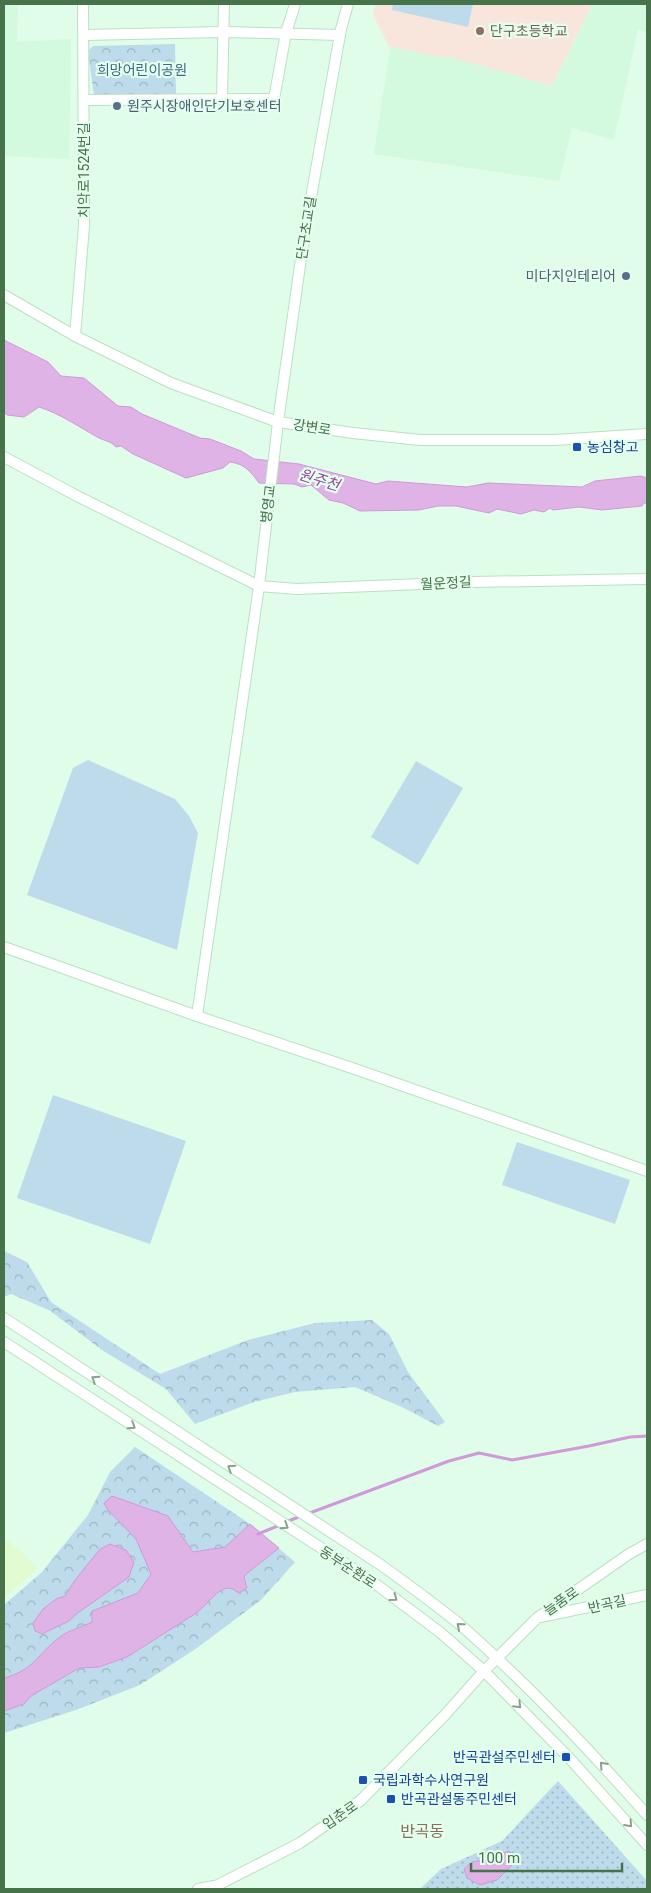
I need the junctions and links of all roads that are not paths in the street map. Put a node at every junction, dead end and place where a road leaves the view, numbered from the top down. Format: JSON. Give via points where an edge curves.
{"nodes":[{"id":1,"x":83,"y":4,"type":"edge"},
{"id":2,"x":224,"y":4,"type":"edge"},
{"id":3,"x":295,"y":4,"type":"edge"},
{"id":4,"x":348,"y":4,"type":"edge"},
{"id":5,"x":223,"y":32,"type":"junction"},
{"id":6,"x":286,"y":33,"type":"junction"},
{"id":7,"x":84,"y":34,"type":"junction"},
{"id":8,"x":340,"y":35,"type":"junction"},
{"id":9,"x":222,"y":99,"type":"junction"},
{"id":10,"x":84,"y":100,"type":"junction"},
{"id":11,"x":4,"y":295,"type":"edge"},
{"id":12,"x":75,"y":336,"type":"junction"},
{"id":13,"x":278,"y":422,"type":"junction"},
{"id":14,"x":647,"y":434,"type":"edge"},
{"id":15,"x":4,"y":457,"type":"edge"},
{"id":16,"x":647,"y":579,"type":"edge"},
{"id":17,"x":259,"y":586,"type":"junction"},
{"id":18,"x":4,"y":947,"type":"edge"},
{"id":19,"x":197,"y":1016,"type":"junction"},
{"id":20,"x":647,"y":1171,"type":"edge"},
{"id":21,"x":4,"y":1318,"type":"edge"},
{"id":22,"x":4,"y":1342,"type":"edge"},
{"id":23,"x":647,"y":1544,"type":"edge"},
{"id":24,"x":647,"y":1595,"type":"edge"},
{"id":25,"x":537,"y":1618,"type":"junction"},
{"id":26,"x":497,"y":1658,"type":"junction"},
{"id":27,"x":484,"y":1670,"type":"junction"},
{"id":28,"x":647,"y":1815,"type":"edge"},
{"id":29,"x":647,"y":1845,"type":"edge"},
{"id":30,"x":212,"y":1888,"type":"edge"},
{"id":31,"x":198,"y":1889,"type":"edge"}],
"edges":[{"from":1,"to":7,"type":"street","name":"치악로1524번길"},
{"from":2,"to":5,"type":"street"},
{"from":3,"to":6,"type":"street"},
{"from":4,"to":8,"type":"street","name":"단구초교길"},
{"from":5,"to":6,"type":"street"},
{"from":5,"to":7,"type":"street"},
{"from":5,"to":9,"type":"street"},
{"from":6,"to":8,"type":"street"},
{"from":6,"to":9,"type":"street","via":[[274,99]]},
{"from":7,"to":10,"type":"street","name":"치악로1524번길"},
{"from":8,"to":13,"type":"street","name":"단구초교길","via":[[304,238]]},
{"from":9,"to":10,"type":"street"},
{"from":10,"to":12,"type":"street","name":"치악로1524번길","via":[[84,226]]},
{"from":11,"to":12,"type":"street","name":"강변로"},
{"from":12,"to":13,"type":"street","name":"강변로","via":[[171,383]]},
{"from":13,"to":14,"type":"street","name":"강변로","via":[[420,440],[555,440]]},
{"from":13,"to":17,"type":"street","name":"병영교"},
{"from":15,"to":17,"type":"street"},
{"from":16,"to":17,"type":"street","name":"월운정길","via":[[297,589]]},
{"from":17,"to":19,"type":"street"},
{"from":18,"to":19,"type":"street"},
{"from":19,"to":20,"type":"street"},
{"from":26,"to":21,"type":"street","name":"동부순환로","one_way":true,"via":[[456,1621],[380,1565]]},
{"from":22,"to":27,"type":"street","name":"동부순환로","one_way":true,"via":[[368,1579],[441,1633]]},
{"from":23,"to":25,"type":"street","name":"늘품로"},
{"from":24,"to":25,"type":"street","name":"반곡길"},
{"from":25,"to":26,"type":"street","name":"늘품로"},
{"from":26,"to":27,"type":"street","name":"늘품로"},
{"from":28,"to":26,"type":"street","name":"동부순환로","one_way":true,"via":[[588,1748]]},
{"from":27,"to":29,"type":"street","name":"동부순환로","one_way":true},
{"from":27,"to":30,"type":"street","name":"입춘로","via":[[444,1716],[360,1801],[300,1843]]},
{"from":30,"to":31,"type":"street","name":"입춘로"}]}
